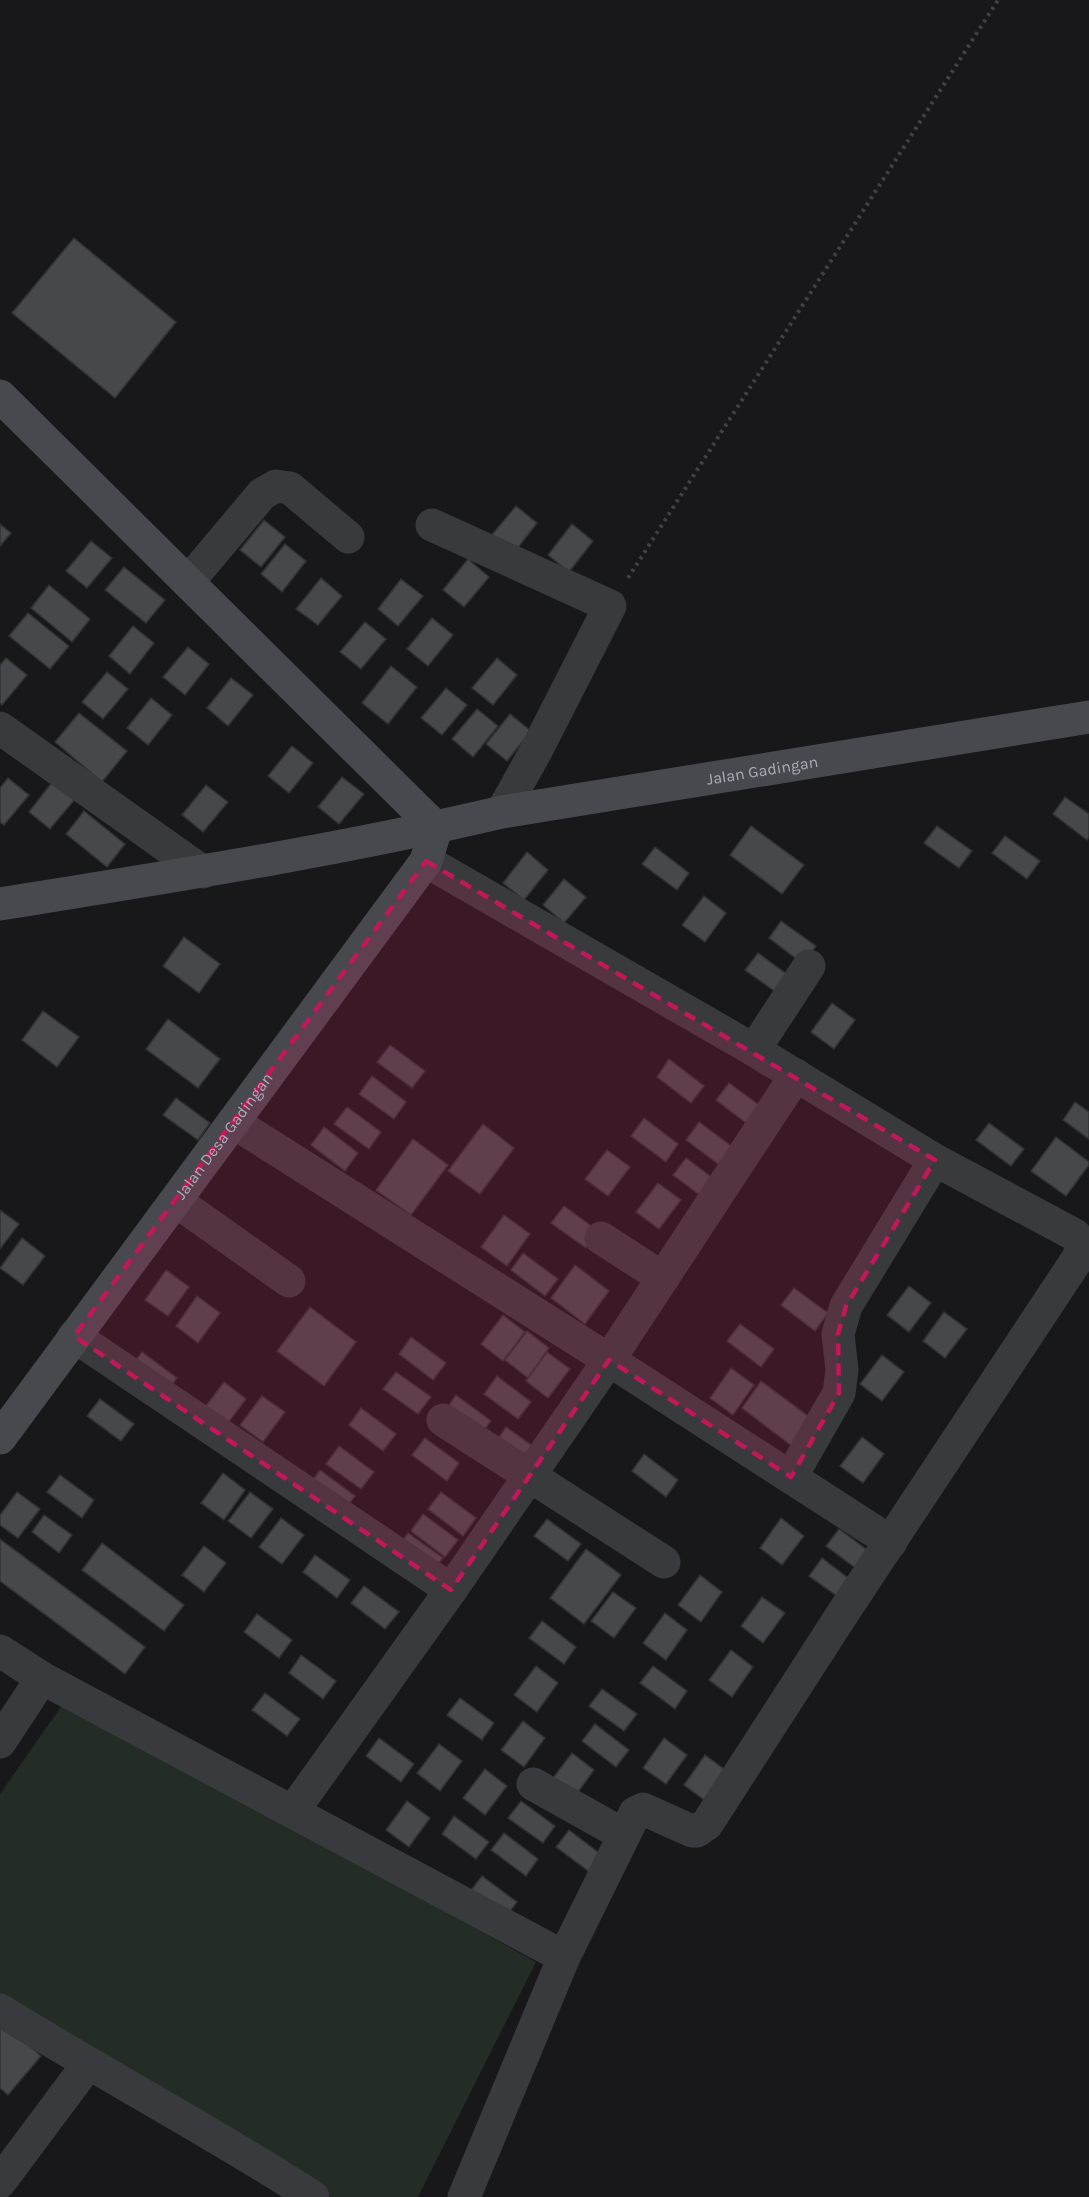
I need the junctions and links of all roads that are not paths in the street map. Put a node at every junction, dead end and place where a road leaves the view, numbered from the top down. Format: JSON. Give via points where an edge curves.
{"nodes":[{"id":1,"x":0,"y":396,"type":"edge"},
{"id":2,"x":432,"y":525,"type":"dead end"},
{"id":3,"x":348,"y":537,"type":"dead end"},
{"id":4,"x":188,"y":582,"type":"junction"},
{"id":5,"x":1089,"y":717,"type":"edge"},
{"id":6,"x":0,"y":728,"type":"edge"},
{"id":7,"x":502,"y":812,"type":"junction"},
{"id":8,"x":436,"y":828,"type":"junction"},
{"id":9,"x":426,"y":861,"type":"junction"},
{"id":10,"x":203,"y":872,"type":"junction"},
{"id":11,"x":0,"y":904,"type":"edge"},
{"id":12,"x":809,"y":966,"type":"dead end"},
{"id":13,"x":754,"y":1050,"type":"junction"},
{"id":14,"x":796,"y":1075,"type":"junction"},
{"id":15,"x":233,"y":1122,"type":"junction"},
{"id":16,"x":935,"y":1160,"type":"junction"},
{"id":17,"x":176,"y":1201,"type":"junction"},
{"id":18,"x":601,"y":1238,"type":"dead end"},
{"id":19,"x":663,"y":1278,"type":"junction"},
{"id":20,"x":289,"y":1281,"type":"dead end"},
{"id":21,"x":74,"y":1336,"type":"junction"},
{"id":22,"x":609,"y":1360,"type":"junction"},
{"id":23,"x":443,"y":1420,"type":"dead end"},
{"id":24,"x":0,"y":1438,"type":"edge"},
{"id":25,"x":530,"y":1475,"type":"junction"},
{"id":26,"x":791,"y":1477,"type":"junction"},
{"id":27,"x":891,"y":1542,"type":"junction"},
{"id":28,"x":664,"y":1562,"type":"dead end"},
{"id":29,"x":451,"y":1590,"type":"junction"},
{"id":30,"x":0,"y":1651,"type":"edge"},
{"id":31,"x":42,"y":1678,"type":"junction"},
{"id":32,"x":0,"y":1742,"type":"edge"},
{"id":33,"x":533,"y":1784,"type":"dead end"},
{"id":34,"x":294,"y":1811,"type":"junction"},
{"id":35,"x":624,"y":1835,"type":"junction"},
{"id":36,"x":564,"y":1957,"type":"junction"},
{"id":37,"x":0,"y":2010,"type":"edge"},
{"id":38,"x":88,"y":2064,"type":"junction"},
{"id":39,"x":0,"y":2182,"type":"edge"},
{"id":40,"x":271,"y":2186,"type":"edge"},
{"id":41,"x":313,"y":2197,"type":"edge"},
{"id":42,"x":464,"y":2197,"type":"edge"}],
"edges":[{"from":1,"to":4,"type":"street"},
{"from":2,"to":7,"type":"street","via":[[610,606]]},
{"from":3,"to":4,"type":"street","via":[[290,488],[276,486],[261,494]]},
{"from":4,"to":8,"type":"street"},
{"from":5,"to":7,"type":"street","name":"Jalan Gadingan"},
{"from":6,"to":10,"type":"street"},
{"from":7,"to":8,"type":"street","name":"Jalan Gadingan"},
{"from":8,"to":9,"type":"street","name":"Jalan Desa Gadingan"},
{"from":8,"to":10,"type":"street","name":"Jalan Gadingan"},
{"from":9,"to":13,"type":"street"},
{"from":9,"to":15,"type":"street","name":"Jalan Desa Gadingan"},
{"from":10,"to":11,"type":"street","name":"Jalan Gadingan"},
{"from":12,"to":13,"type":"street"},
{"from":13,"to":14,"type":"street"},
{"from":14,"to":16,"type":"street"},
{"from":14,"to":19,"type":"street"},
{"from":15,"to":17,"type":"street","name":"Jalan Desa Gadingan"},
{"from":15,"to":22,"type":"street"},
{"from":16,"to":26,"type":"street","via":[[846,1306],[838,1334],[842,1370],[839,1393]]},
{"from":16,"to":27,"type":"street","via":[[1075,1235],[1082,1252]]},
{"from":17,"to":20,"type":"street"},
{"from":17,"to":21,"type":"street","name":"Jalan Desa Gadingan"},
{"from":18,"to":19,"type":"street"},
{"from":19,"to":22,"type":"street"},
{"from":21,"to":24,"type":"street","name":"Jalan Desa Gadingan"},
{"from":21,"to":29,"type":"street"},
{"from":22,"to":25,"type":"street"},
{"from":22,"to":26,"type":"street"},
{"from":23,"to":25,"type":"street"},
{"from":25,"to":28,"type":"street"},
{"from":25,"to":29,"type":"street"},
{"from":26,"to":27,"type":"street"},
{"from":27,"to":35,"type":"street","via":[[707,1824],[692,1831],[643,1809],[635,1813]]},
{"from":29,"to":34,"type":"street"},
{"from":30,"to":31,"type":"street"},
{"from":31,"to":32,"type":"street"},
{"from":31,"to":34,"type":"street"},
{"from":33,"to":35,"type":"street"},
{"from":34,"to":36,"type":"street"},
{"from":35,"to":36,"type":"street"},
{"from":36,"to":42,"type":"street"},
{"from":37,"to":38,"type":"street"},
{"from":38,"to":39,"type":"street"},
{"from":38,"to":40,"type":"street"},
{"from":40,"to":41,"type":"street"}]}
